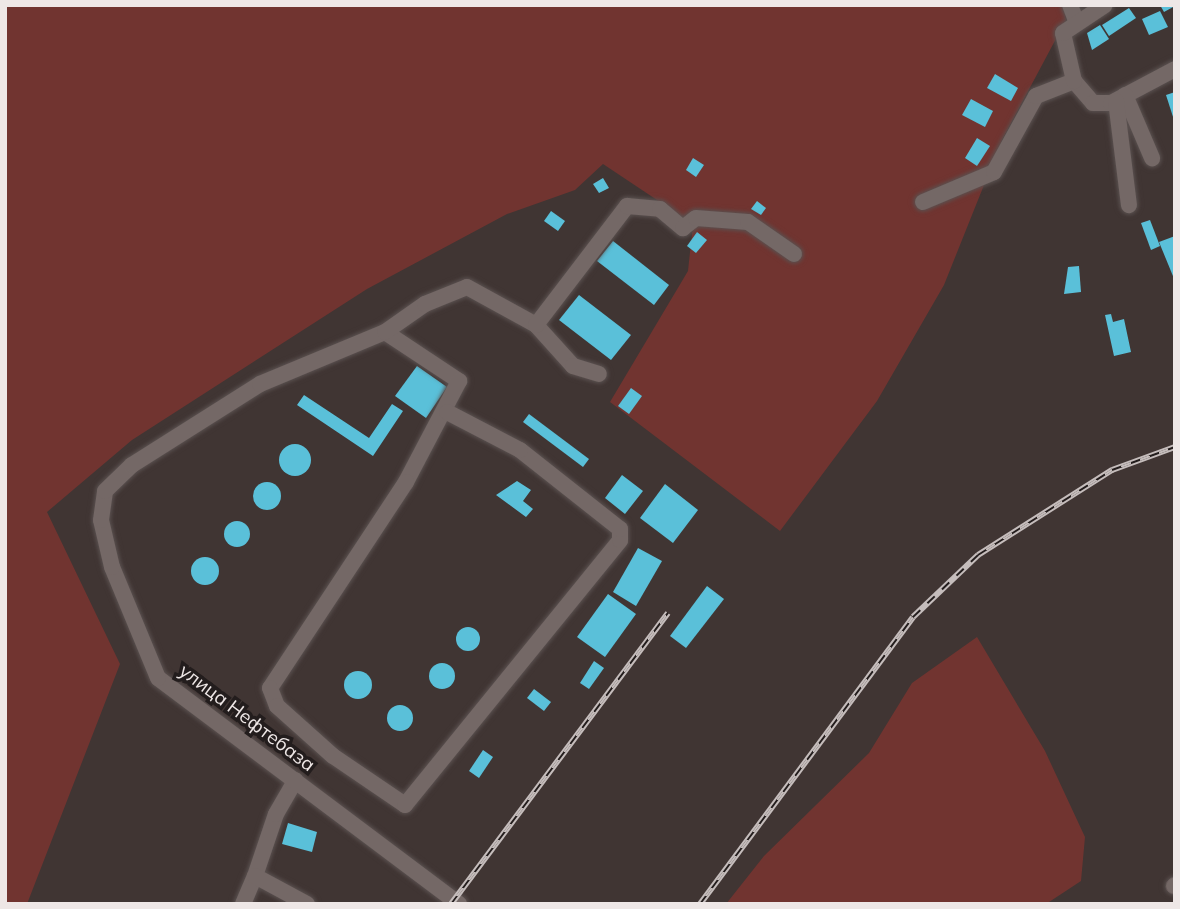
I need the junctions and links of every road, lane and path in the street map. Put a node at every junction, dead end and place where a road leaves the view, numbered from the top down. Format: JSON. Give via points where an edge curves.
{"nodes":[{"id":1,"x":1070,"y":5,"type":"edge"},
{"id":2,"x":1105,"y":5,"type":"edge"},
{"id":3,"x":1077,"y":23,"type":"junction"},
{"id":4,"x":1175,"y":69,"type":"edge"},
{"id":5,"x":1074,"y":81,"type":"junction"},
{"id":6,"x":1121,"y":98,"type":"junction"},
{"id":7,"x":1152,"y":159,"type":"dead end"},
{"id":8,"x":923,"y":202,"type":"dead end"},
{"id":9,"x":1129,"y":205,"type":"dead end"},
{"id":10,"x":794,"y":254,"type":"dead end"},
{"id":11,"x":536,"y":326,"type":"junction"},
{"id":12,"x":385,"y":332,"type":"junction"},
{"id":13,"x":599,"y":374,"type":"dead end"},
{"id":14,"x":447,"y":412,"type":"junction"},
{"id":15,"x":296,"y":780,"type":"junction"},
{"id":16,"x":255,"y":876,"type":"junction"},
{"id":17,"x":243,"y":904,"type":"edge"},
{"id":18,"x":307,"y":904,"type":"edge"},
{"id":19,"x":459,"y":904,"type":"edge"}],
"edges":[{"from":1,"to":3,"type":"street"},
{"from":2,"to":3,"type":"street"},
{"from":3,"to":5,"type":"street","via":[[1063,33]]},
{"from":4,"to":6,"type":"street"},
{"from":5,"to":6,"type":"street","via":[[1093,103]]},
{"from":5,"to":8,"type":"street","via":[[1036,96],[993,172]]},
{"from":6,"to":7,"type":"street"},
{"from":6,"to":9,"type":"street"},
{"from":10,"to":11,"type":"street","via":[[748,222],[696,218],[683,228],[660,209],[627,206]]},
{"from":11,"to":12,"type":"street","name":"улица Нефтебаза","via":[[467,287],[425,304]]},
{"from":11,"to":13,"type":"street","via":[[573,366]]},
{"from":12,"to":14,"type":"street","via":[[459,381]]},
{"from":12,"to":15,"type":"street","name":"улица Нефтебаза","via":[[260,384],[132,465],[105,491],[101,520],[112,567],[158,678]]},
{"from":14,"to":14,"type":"street","via":[[270,688],[276,706],[333,756],[405,805],[620,540],[620,529],[520,450]]},
{"from":15,"to":16,"type":"street","via":[[275,814]]},
{"from":15,"to":19,"type":"street","name":"улица Нефтебаза"},
{"from":16,"to":17,"type":"street"},
{"from":16,"to":18,"type":"street"}]}
